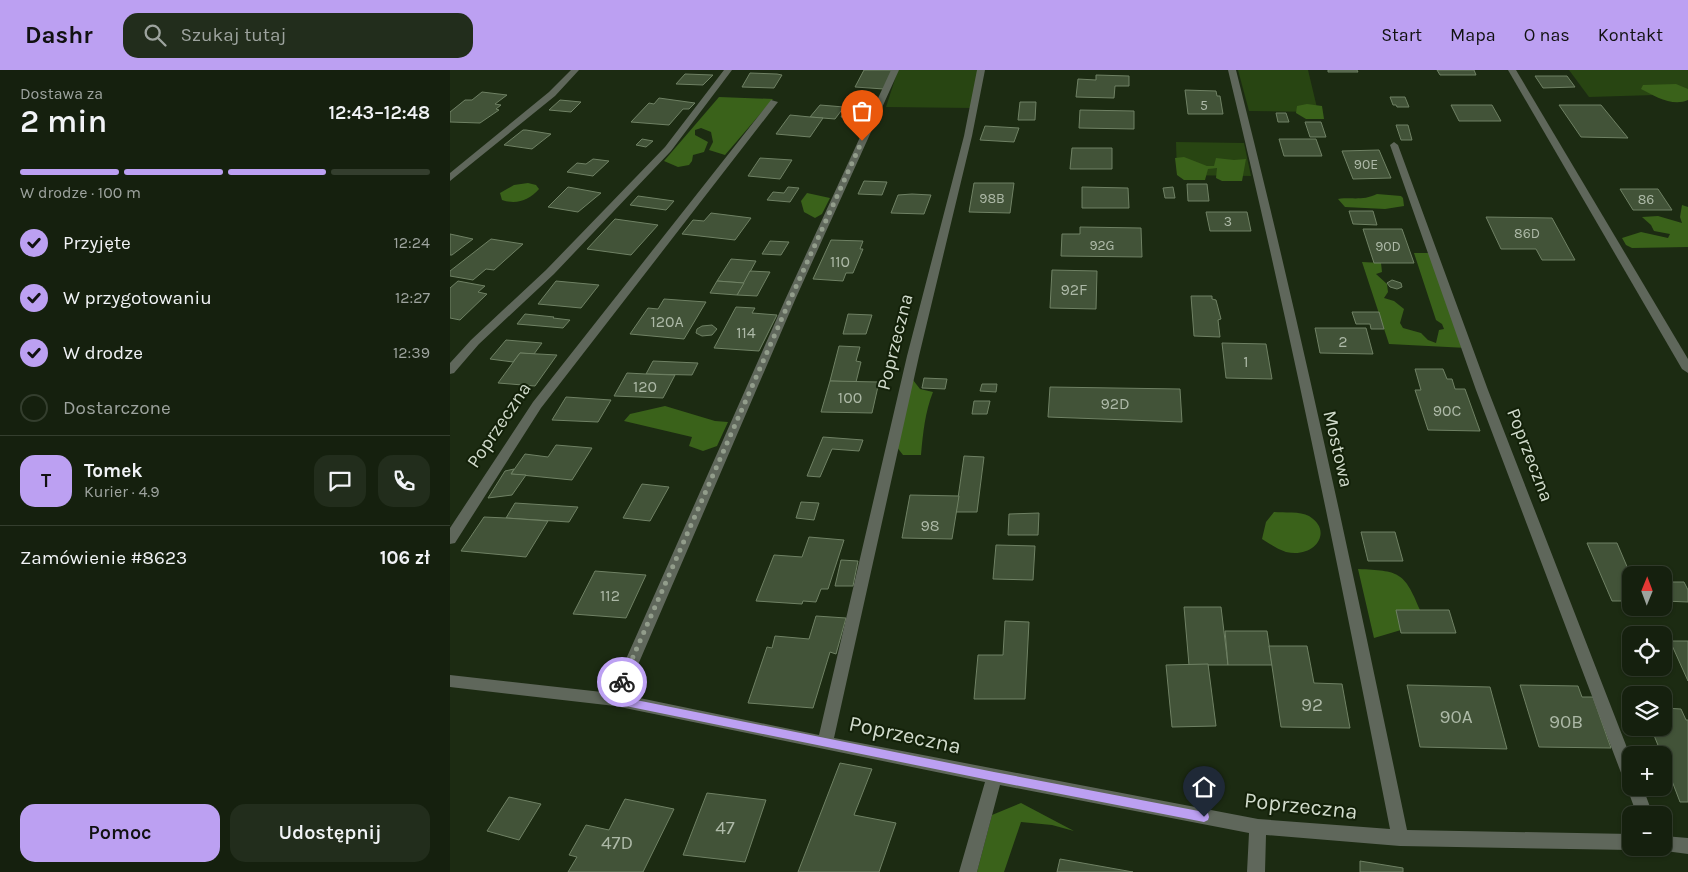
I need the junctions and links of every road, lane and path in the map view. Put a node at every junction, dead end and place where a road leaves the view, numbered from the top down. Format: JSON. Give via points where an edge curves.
{"nodes":[{"id":1,"x":576,"y":70,"type":"edge"},
{"id":2,"x":728,"y":70,"type":"edge"},
{"id":3,"x":895,"y":70,"type":"edge"},
{"id":4,"x":981,"y":70,"type":"edge"},
{"id":5,"x":1232,"y":70,"type":"edge"},
{"id":6,"x":1512,"y":70,"type":"edge"},
{"id":7,"x":774,"y":102,"type":"dead end"},
{"id":8,"x":1394,"y":145,"type":"dead end"},
{"id":9,"x":450,"y":178,"type":"edge"},
{"id":10,"x":1688,"y":369,"type":"edge"},
{"id":11,"x":450,"y":370,"type":"edge"},
{"id":12,"x":450,"y":539,"type":"edge"},
{"id":13,"x":450,"y":681,"type":"edge"},
{"id":14,"x":615,"y":700,"type":"junction"},
{"id":15,"x":825,"y":742,"type":"junction"},
{"id":16,"x":1622,"y":755,"type":"edge"},
{"id":17,"x":994,"y":777,"type":"junction"},
{"id":18,"x":1258,"y":827,"type":"junction"},
{"id":19,"x":1400,"y":838,"type":"junction"},
{"id":20,"x":1622,"y":842,"type":"edge"},
{"id":21,"x":1672,"y":845,"type":"edge"},
{"id":22,"x":1688,"y":846,"type":"edge"},
{"id":23,"x":968,"y":872,"type":"edge"},
{"id":24,"x":1256,"y":872,"type":"edge"}],
"edges":[{"from":1,"to":9,"type":"street","via":[[552,94]]},
{"from":2,"to":11,"type":"street","via":[[668,149]]},
{"from":3,"to":14,"type":"street","via":[[790,300]]},
{"from":4,"to":15,"type":"street","name":"Poprzeczna"},
{"from":5,"to":19,"type":"street","name":"Mostowa","via":[[1269,219],[1342,550]]},
{"from":6,"to":10,"type":"street"},
{"from":7,"to":12,"type":"street","name":"Poprzeczna","via":[[537,405]]},
{"from":8,"to":16,"type":"street","name":"Poprzeczna","via":[[1482,390]]},
{"from":13,"to":14,"type":"street","name":"Poprzeczna"},
{"from":14,"to":15,"type":"street","name":"Poprzeczna"},
{"from":15,"to":17,"type":"street","name":"Poprzeczna"},
{"from":17,"to":18,"type":"street","name":"Poprzeczna"},
{"from":17,"to":23,"type":"street"},
{"from":18,"to":19,"type":"street","name":"Poprzeczna"},
{"from":18,"to":24,"type":"street"},
{"from":19,"to":20,"type":"street","name":"Poprzeczna"},
{"from":21,"to":22,"type":"street"}]}
